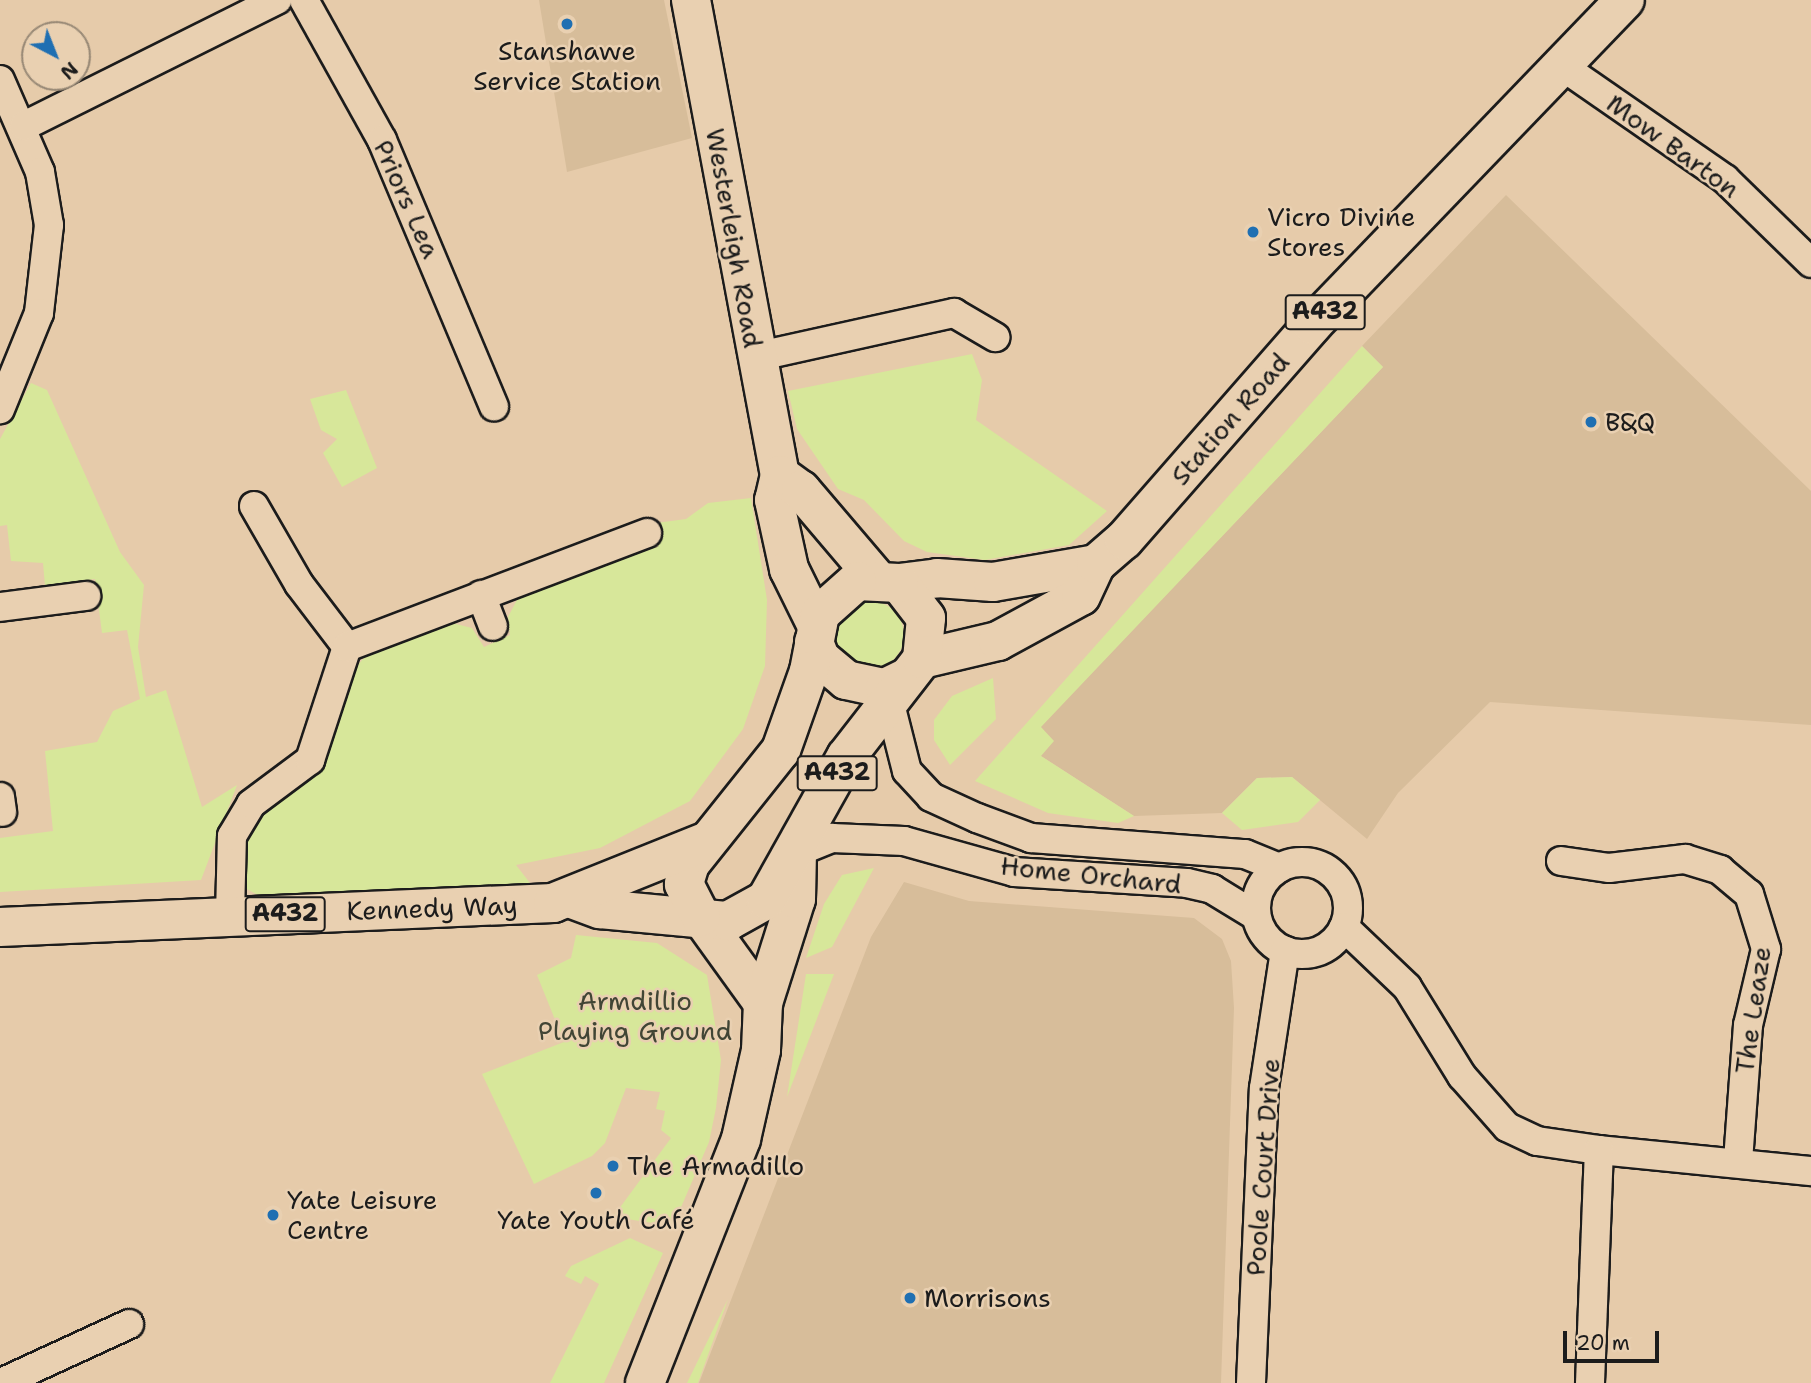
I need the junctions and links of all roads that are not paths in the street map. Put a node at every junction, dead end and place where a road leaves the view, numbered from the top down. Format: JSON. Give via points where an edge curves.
{"nodes":[{"id":1,"x":277,"y":0,"type":"edge"},
{"id":2,"x":304,"y":0,"type":"edge"},
{"id":3,"x":691,"y":0,"type":"edge"},
{"id":4,"x":1625,"y":0,"type":"edge"},
{"id":5,"x":1559,"y":64,"type":"junction"},
{"id":6,"x":0,"y":80,"type":"edge"},
{"id":7,"x":24,"y":126,"type":"junction"},
{"id":8,"x":1811,"y":262,"type":"edge"},
{"id":9,"x":995,"y":337,"type":"dead end"},
{"id":10,"x":755,"y":357,"type":"junction"},
{"id":11,"x":494,"y":406,"type":"dead end"},
{"id":12,"x":0,"y":409,"type":"edge"},
{"id":13,"x":780,"y":475,"type":"junction"},
{"id":14,"x":254,"y":506,"type":"dead end"},
{"id":15,"x":647,"y":533,"type":"dead end"},
{"id":16,"x":1096,"y":564,"type":"junction"},
{"id":17,"x":888,"y":581,"type":"junction"},
{"id":18,"x":481,"y":595,"type":"junction"},
{"id":19,"x":86,"y":596,"type":"dead end"},
{"id":20,"x":0,"y":607,"type":"edge"},
{"id":21,"x":493,"y":626,"type":"dead end"},
{"id":22,"x":815,"y":634,"type":"junction"},
{"id":23,"x":347,"y":648,"type":"junction"},
{"id":24,"x":907,"y":680,"type":"junction"},
{"id":25,"x":705,"y":842,"type":"junction"},
{"id":26,"x":797,"y":852,"type":"junction"},
{"id":27,"x":1561,"y":861,"type":"dead end"},
{"id":28,"x":1279,"y":868,"type":"junction"},
{"id":29,"x":569,"y":898,"type":"junction"},
{"id":30,"x":230,"y":916,"type":"junction"},
{"id":31,"x":1256,"y":916,"type":"junction"},
{"id":32,"x":701,"y":917,"type":"junction"},
{"id":33,"x":0,"y":927,"type":"edge"},
{"id":34,"x":1344,"y":928,"type":"junction"},
{"id":35,"x":1285,"y":951,"type":"junction"},
{"id":36,"x":764,"y":1003,"type":"junction"},
{"id":37,"x":1600,"y":1150,"type":"junction"},
{"id":38,"x":1738,"y":1161,"type":"junction"},
{"id":39,"x":1811,"y":1171,"type":"edge"},
{"id":40,"x":129,"y":1324,"type":"dead end"},
{"id":41,"x":1,"y":1383,"type":"edge"},
{"id":42,"x":645,"y":1383,"type":"edge"},
{"id":43,"x":1251,"y":1383,"type":"edge"},
{"id":44,"x":1590,"y":1383,"type":"edge"}],
"edges":[{"from":1,"to":7,"type":"street"},
{"from":2,"to":11,"type":"street","name":"Priors Lea","via":[[382,140]]},
{"from":3,"to":10,"type":"main road","name":"Westerleigh Road"},
{"from":4,"to":5,"type":"main road","name":"Station Road","number":"A432"},
{"from":5,"to":8,"type":"street","name":"Mow Barton","via":[[1725,179]]},
{"from":5,"to":16,"type":"main road","name":"Station Road","number":"A432"},
{"from":6,"to":7,"type":"street"},
{"from":7,"to":12,"type":"street","via":[[49,225],[47,271],[31,343]]},
{"from":9,"to":10,"type":"street","via":[[954,313]]},
{"from":10,"to":13,"type":"main road","name":"Westerleigh Road"},
{"from":13,"to":17,"type":"main road","via":[[801,490]]},
{"from":13,"to":22,"type":"main road","name":"Westerleigh Road","via":[[774,500],[789,569]]},
{"from":14,"to":23,"type":"street"},
{"from":15,"to":18,"type":"street"},
{"from":16,"to":17,"type":"main road","number":"A432","via":[[993,582]]},
{"from":16,"to":24,"type":"main road","name":"Station Road","number":"A432","via":[[1081,596],[1045,620]]},
{"from":17,"to":22,"type":"main road","number":"A432","via":[[834,596]]},
{"from":17,"to":24,"type":"main road","via":[[926,618]]},
{"from":18,"to":21,"type":"street"},
{"from":18,"to":23,"type":"street"},
{"from":19,"to":20,"type":"street"},
{"from":22,"to":24,"type":"main road","number":"A432","via":[[820,657],[845,680],[885,688]]},
{"from":22,"to":25,"type":"main road","number":"A432","via":[[781,750]]},
{"from":23,"to":30,"type":"street","via":[[310,760],[251,804],[232,836]]},
{"from":24,"to":26,"type":"main road","number":"A432","via":[[846,758]]},
{"from":24,"to":28,"type":"street","name":"Home Orchard","via":[[907,771],[931,796],[1031,838],[1245,854]]},
{"from":25,"to":29,"type":"main road","name":"Kennedy Way","number":"A432","via":[[610,876]]},
{"from":25,"to":32,"type":"main road","number":"A432","via":[[684,884]]},
{"from":26,"to":31,"type":"street","name":"Home Orchard","via":[[832,838],[904,841],[1014,872],[1187,883],[1212,889]]},
{"from":26,"to":32,"type":"main road","number":"A432","via":[[751,914],[729,921]]},
{"from":26,"to":36,"type":"main road","via":[[796,899]]},
{"from":27,"to":38,"type":"street","name":"The Leaze","via":[[1609,868],[1685,859],[1720,870],[1749,894],[1766,949],[1748,1025]]},
{"from":28,"to":31,"type":"street","via":[[1261,889]]},
{"from":28,"to":34,"type":"street","via":[[1311,863],[1339,880],[1348,911]]},
{"from":29,"to":30,"type":"main road","name":"Kennedy Way","number":"A432"},
{"from":29,"to":32,"type":"main road","name":"Kennedy Way","number":"A432","via":[[600,909]]},
{"from":30,"to":33,"type":"main road","name":"Kennedy Way","number":"A432"},
{"from":31,"to":35,"type":"street","via":[[1267,937]]},
{"from":32,"to":36,"type":"main road"},
{"from":34,"to":35,"type":"street","via":[[1319,951]]},
{"from":34,"to":37,"type":"street","via":[[1407,987],[1486,1109],[1537,1141]]},
{"from":35,"to":43,"type":"street","name":"Poole Court Drive","via":[[1264,1088]]},
{"from":36,"to":42,"type":"main road","via":[[761,1050],[741,1139]]},
{"from":37,"to":38,"type":"street"},
{"from":37,"to":44,"type":"street"},
{"from":38,"to":39,"type":"street"},
{"from":40,"to":41,"type":"street"}]}
